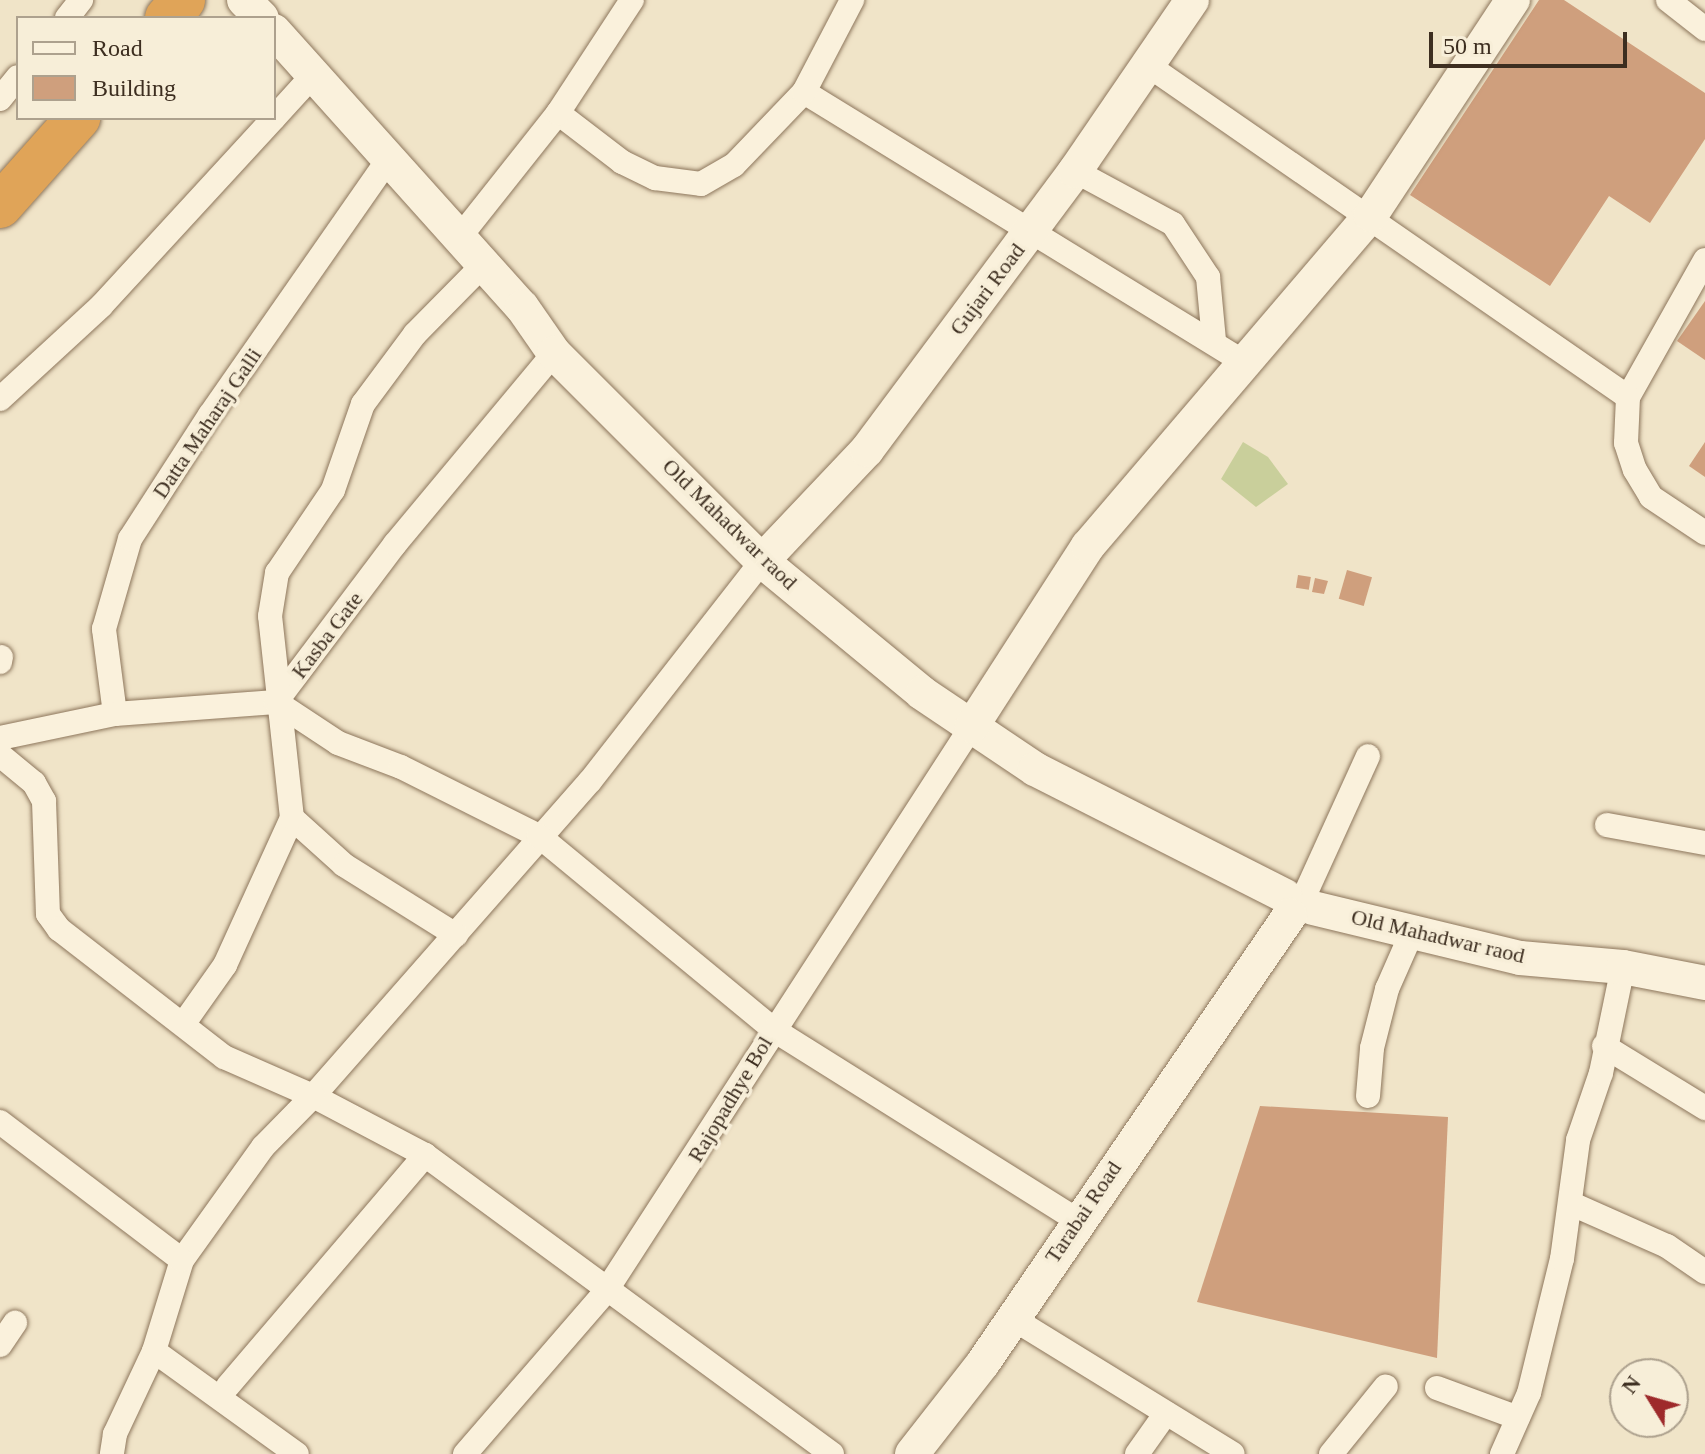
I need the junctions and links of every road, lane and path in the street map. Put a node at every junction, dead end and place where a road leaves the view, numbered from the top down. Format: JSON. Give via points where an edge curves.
{"nodes":[{"id":1,"x":81,"y":0,"type":"edge"},
{"id":2,"x":183,"y":0,"type":"edge"},
{"id":3,"x":244,"y":0,"type":"edge"},
{"id":4,"x":632,"y":0,"type":"edge"},
{"id":5,"x":852,"y":0,"type":"edge"},
{"id":6,"x":1192,"y":0,"type":"edge"},
{"id":7,"x":1513,"y":0,"type":"edge"},
{"id":8,"x":1668,"y":0,"type":"edge"},
{"id":9,"x":69,"y":16,"type":"edge"},
{"id":10,"x":169,"y":16,"type":"edge"},
{"id":11,"x":260,"y":16,"type":"edge"},
{"id":12,"x":1705,"y":29,"type":"edge"},
{"id":13,"x":276,"y":33,"type":"edge"},
{"id":14,"x":1149,"y":66,"type":"junction"},
{"id":15,"x":315,"y":73,"type":"junction"},
{"id":16,"x":16,"y":79,"type":"edge"},
{"id":17,"x":804,"y":92,"type":"junction"},
{"id":18,"x":0,"y":99,"type":"edge"},
{"id":19,"x":558,"y":113,"type":"junction"},
{"id":20,"x":276,"y":116,"type":"edge"},
{"id":21,"x":76,"y":120,"type":"edge"},
{"id":22,"x":272,"y":120,"type":"edge"},
{"id":23,"x":387,"y":161,"type":"junction"},
{"id":24,"x":1075,"y":171,"type":"junction"},
{"id":25,"x":0,"y":206,"type":"edge"},
{"id":26,"x":1371,"y":215,"type":"junction"},
{"id":27,"x":1032,"y":229,"type":"junction"},
{"id":28,"x":459,"y":238,"type":"junction"},
{"id":29,"x":1705,"y":260,"type":"edge"},
{"id":30,"x":483,"y":265,"type":"junction"},
{"id":31,"x":1214,"y":340,"type":"junction"},
{"id":32,"x":554,"y":353,"type":"junction"},
{"id":33,"x":1242,"y":361,"type":"junction"},
{"id":34,"x":1628,"y":397,"type":"junction"},
{"id":35,"x":0,"y":399,"type":"edge"},
{"id":36,"x":1705,"y":533,"type":"edge"},
{"id":37,"x":762,"y":561,"type":"junction"},
{"id":38,"x":276,"y":702,"type":"junction"},
{"id":39,"x":115,"y":714,"type":"junction"},
{"id":40,"x":972,"y":726,"type":"junction"},
{"id":41,"x":0,"y":738,"type":"edge"},
{"id":42,"x":0,"y":755,"type":"edge"},
{"id":43,"x":1368,"y":756,"type":"dead end"},
{"id":44,"x":292,"y":818,"type":"junction"},
{"id":45,"x":1607,"y":825,"type":"dead end"},
{"id":46,"x":539,"y":836,"type":"junction"},
{"id":47,"x":1705,"y":843,"type":"edge"},
{"id":48,"x":1299,"y":903,"type":"junction"},
{"id":49,"x":1413,"y":930,"type":"junction"},
{"id":50,"x":456,"y":935,"type":"junction"},
{"id":51,"x":1623,"y":967,"type":"junction"},
{"id":52,"x":1705,"y":983,"type":"edge"},
{"id":53,"x":184,"y":1023,"type":"junction"},
{"id":54,"x":774,"y":1030,"type":"junction"},
{"id":55,"x":1604,"y":1046,"type":"junction"},
{"id":56,"x":313,"y":1096,"type":"junction"},
{"id":57,"x":1368,"y":1096,"type":"dead end"},
{"id":58,"x":1705,"y":1108,"type":"edge"},
{"id":59,"x":0,"y":1122,"type":"edge"},
{"id":60,"x":425,"y":1155,"type":"junction"},
{"id":61,"x":1572,"y":1204,"type":"junction"},
{"id":62,"x":1077,"y":1220,"type":"junction"},
{"id":63,"x":182,"y":1260,"type":"junction"},
{"id":64,"x":1702,"y":1262,"type":"edge"},
{"id":65,"x":606,"y":1291,"type":"junction"},
{"id":66,"x":1012,"y":1318,"type":"junction"},
{"id":67,"x":15,"y":1323,"type":"dead end"},
{"id":68,"x":0,"y":1345,"type":"edge"},
{"id":69,"x":154,"y":1351,"type":"junction"},
{"id":70,"x":228,"y":1386,"type":"dead end"},
{"id":71,"x":1386,"y":1386,"type":"dead end"},
{"id":72,"x":1437,"y":1388,"type":"dead end"},
{"id":73,"x":1166,"y":1413,"type":"junction"},
{"id":74,"x":1518,"y":1418,"type":"junction"},
{"id":75,"x":112,"y":1454,"type":"edge"},
{"id":76,"x":297,"y":1454,"type":"edge"},
{"id":77,"x":465,"y":1454,"type":"edge"},
{"id":78,"x":832,"y":1454,"type":"edge"},
{"id":79,"x":912,"y":1454,"type":"edge"},
{"id":80,"x":1137,"y":1454,"type":"edge"},
{"id":81,"x":1233,"y":1454,"type":"edge"},
{"id":82,"x":1331,"y":1454,"type":"edge"},
{"id":83,"x":1502,"y":1454,"type":"edge"}],
"edges":[{"from":1,"to":9,"type":"street"},
{"from":2,"to":10,"type":"highway"},
{"from":3,"to":11,"type":"street"},
{"from":4,"to":19,"type":"street"},
{"from":5,"to":17,"type":"street"},
{"from":6,"to":14,"type":"street","name":"Gujari Road"},
{"from":7,"to":26,"type":"street"},
{"from":8,"to":12,"type":"street"},
{"from":13,"to":15,"type":"street","name":"Old Mahadwar raod"},
{"from":14,"to":24,"type":"street","name":"Gujari Road"},
{"from":14,"to":26,"type":"street"},
{"from":15,"to":20,"type":"street"},
{"from":15,"to":23,"type":"street","name":"Old Mahadwar raod"},
{"from":16,"to":18,"type":"street"},
{"from":17,"to":19,"type":"street","via":[[734,165],[701,184],[655,178],[622,162]]},
{"from":17,"to":27,"type":"street"},
{"from":19,"to":28,"type":"street"},
{"from":21,"to":25,"type":"highway"},
{"from":22,"to":35,"type":"street","via":[[101,306]]},
{"from":23,"to":28,"type":"street","name":"Old Mahadwar raod"},
{"from":23,"to":39,"type":"street","name":"Datta Maharaj Galli","via":[[130,539],[104,629]]},
{"from":24,"to":27,"type":"street","name":"Gujari Road"},
{"from":24,"to":31,"type":"street","via":[[1173,224],[1208,277]]},
{"from":26,"to":33,"type":"street"},
{"from":26,"to":34,"type":"street"},
{"from":27,"to":31,"type":"street"},
{"from":27,"to":37,"type":"street","name":"Gujari Road","via":[[867,450]]},
{"from":28,"to":30,"type":"street","name":"Old Mahadwar raod"},
{"from":29,"to":34,"type":"street"},
{"from":30,"to":32,"type":"street","name":"Old Mahadwar raod"},
{"from":30,"to":38,"type":"street","via":[[415,334],[363,404],[333,490],[286,553],[271,595]]},
{"from":31,"to":33,"type":"street"},
{"from":32,"to":37,"type":"street","name":"Old Mahadwar raod"},
{"from":32,"to":38,"type":"street","name":"Kasba Gate","via":[[395,544]]},
{"from":33,"to":40,"type":"street","via":[[1088,546]]},
{"from":34,"to":36,"type":"street","via":[[1626,443],[1635,470],[1651,497]]},
{"from":37,"to":40,"type":"street","name":"Old Mahadwar raod","via":[[922,693]]},
{"from":37,"to":46,"type":"street","via":[[590,781]]},
{"from":38,"to":39,"type":"street","name":"Kasba Gate"},
{"from":38,"to":44,"type":"street"},
{"from":38,"to":46,"type":"street","via":[[338,743],[415,774]]},
{"from":39,"to":41,"type":"street","name":"Kasba Gate"},
{"from":40,"to":48,"type":"street","name":"Old Mahadwar raod","via":[[1035,769]]},
{"from":40,"to":54,"type":"street","name":"Rajopadhye Bol"},
{"from":42,"to":53,"type":"street","via":[[34,783],[44,801],[48,914],[98,961]]},
{"from":43,"to":48,"type":"street"},
{"from":44,"to":50,"type":"street","via":[[344,865]]},
{"from":44,"to":53,"type":"street","via":[[225,965]]},
{"from":45,"to":47,"type":"street"},
{"from":46,"to":50,"type":"street"},
{"from":46,"to":54,"type":"street"},
{"from":48,"to":49,"type":"street","name":"Old Mahadwar raod"},
{"from":48,"to":62,"type":"street","name":"Tarabai Road"},
{"from":49,"to":51,"type":"street","name":"Old Mahadwar raod","via":[[1520,958]]},
{"from":49,"to":57,"type":"street","via":[[1387,989],[1372,1048]]},
{"from":50,"to":56,"type":"street"},
{"from":51,"to":52,"type":"street","name":"Old Mahadwar raod"},
{"from":51,"to":55,"type":"street"},
{"from":53,"to":56,"type":"street","via":[[224,1057]]},
{"from":54,"to":62,"type":"street"},
{"from":54,"to":65,"type":"street","name":"Rajopadhye Bol","via":[[717,1126]]},
{"from":55,"to":58,"type":"street"},
{"from":55,"to":61,"type":"street","via":[[1601,1073],[1578,1140]]},
{"from":56,"to":60,"type":"street"},
{"from":56,"to":63,"type":"street","via":[[263,1147]]},
{"from":59,"to":63,"type":"street"},
{"from":60,"to":65,"type":"street"},
{"from":60,"to":70,"type":"street"},
{"from":61,"to":64,"type":"street"},
{"from":61,"to":74,"type":"street","via":[[1529,1393]]},
{"from":62,"to":66,"type":"street","name":"Tarabai Road"},
{"from":63,"to":69,"type":"street"},
{"from":65,"to":77,"type":"street","name":"Rajopadhye Bol"},
{"from":65,"to":78,"type":"street"},
{"from":66,"to":73,"type":"street"},
{"from":66,"to":79,"type":"street","name":"Tarabai Road"},
{"from":67,"to":68,"type":"street"},
{"from":69,"to":75,"type":"street","via":[[115,1434]]},
{"from":69,"to":76,"type":"street"},
{"from":71,"to":82,"type":"street"},
{"from":72,"to":74,"type":"street"},
{"from":73,"to":80,"type":"street"},
{"from":73,"to":81,"type":"street"},
{"from":74,"to":83,"type":"street"}]}
